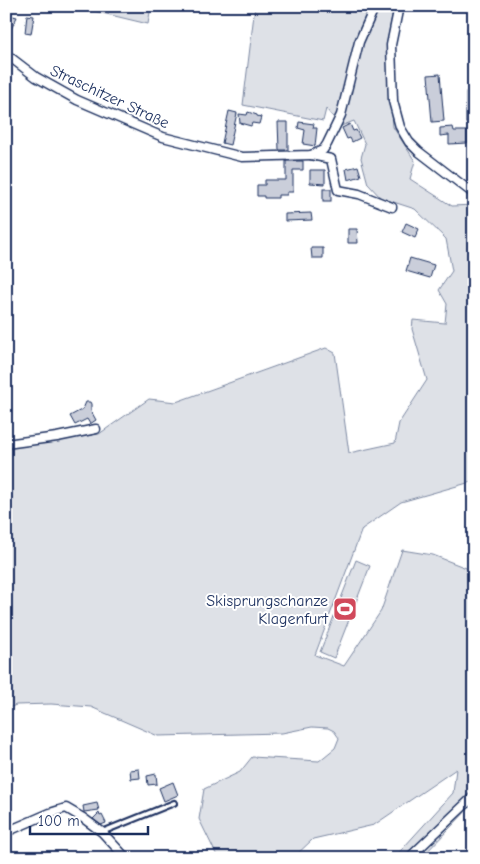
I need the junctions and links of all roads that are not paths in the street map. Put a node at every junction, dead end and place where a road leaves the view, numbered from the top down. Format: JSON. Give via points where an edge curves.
{"nodes":[{"id":1,"x":375,"y":6,"type":"edge"},
{"id":2,"x":399,"y":6,"type":"edge"},
{"id":3,"x":6,"y":54,"type":"edge"},
{"id":4,"x":327,"y":144,"type":"junction"},
{"id":5,"x":311,"y":155,"type":"junction"},
{"id":6,"x":331,"y":159,"type":"junction"},
{"id":7,"x":474,"y":194,"type":"edge"},
{"id":8,"x":392,"y":207,"type":"dead end"},
{"id":9,"x":96,"y":429,"type":"dead end"},
{"id":10,"x":6,"y":444,"type":"edge"},
{"id":11,"x":474,"y":796,"type":"edge"},
{"id":12,"x":174,"y":803,"type":"dead end"},
{"id":13,"x":6,"y":832,"type":"edge"},
{"id":14,"x":102,"y":832,"type":"junction"},
{"id":15,"x":126,"y":858,"type":"edge"},
{"id":16,"x":408,"y":858,"type":"edge"}],
"edges":[{"from":1,"to":4,"type":"street","via":[[359,42],[341,115]]},
{"from":2,"to":7,"type":"street","via":[[391,44],[393,101],[400,127],[418,152]]},
{"from":3,"to":5,"type":"street","name":"Straschitzer Straße","via":[[36,77],[77,100],[163,137],[242,157]]},
{"from":4,"to":5,"type":"street"},
{"from":4,"to":6,"type":"street"},
{"from":5,"to":6,"type":"street","name":"Straschitzer Straße"},
{"from":6,"to":8,"type":"street","via":[[338,190]]},
{"from":9,"to":10,"type":"street"},
{"from":11,"to":16,"type":"street"},
{"from":12,"to":14,"type":"lane"},
{"from":13,"to":14,"type":"street","via":[[66,808]]},
{"from":14,"to":15,"type":"street"}]}
